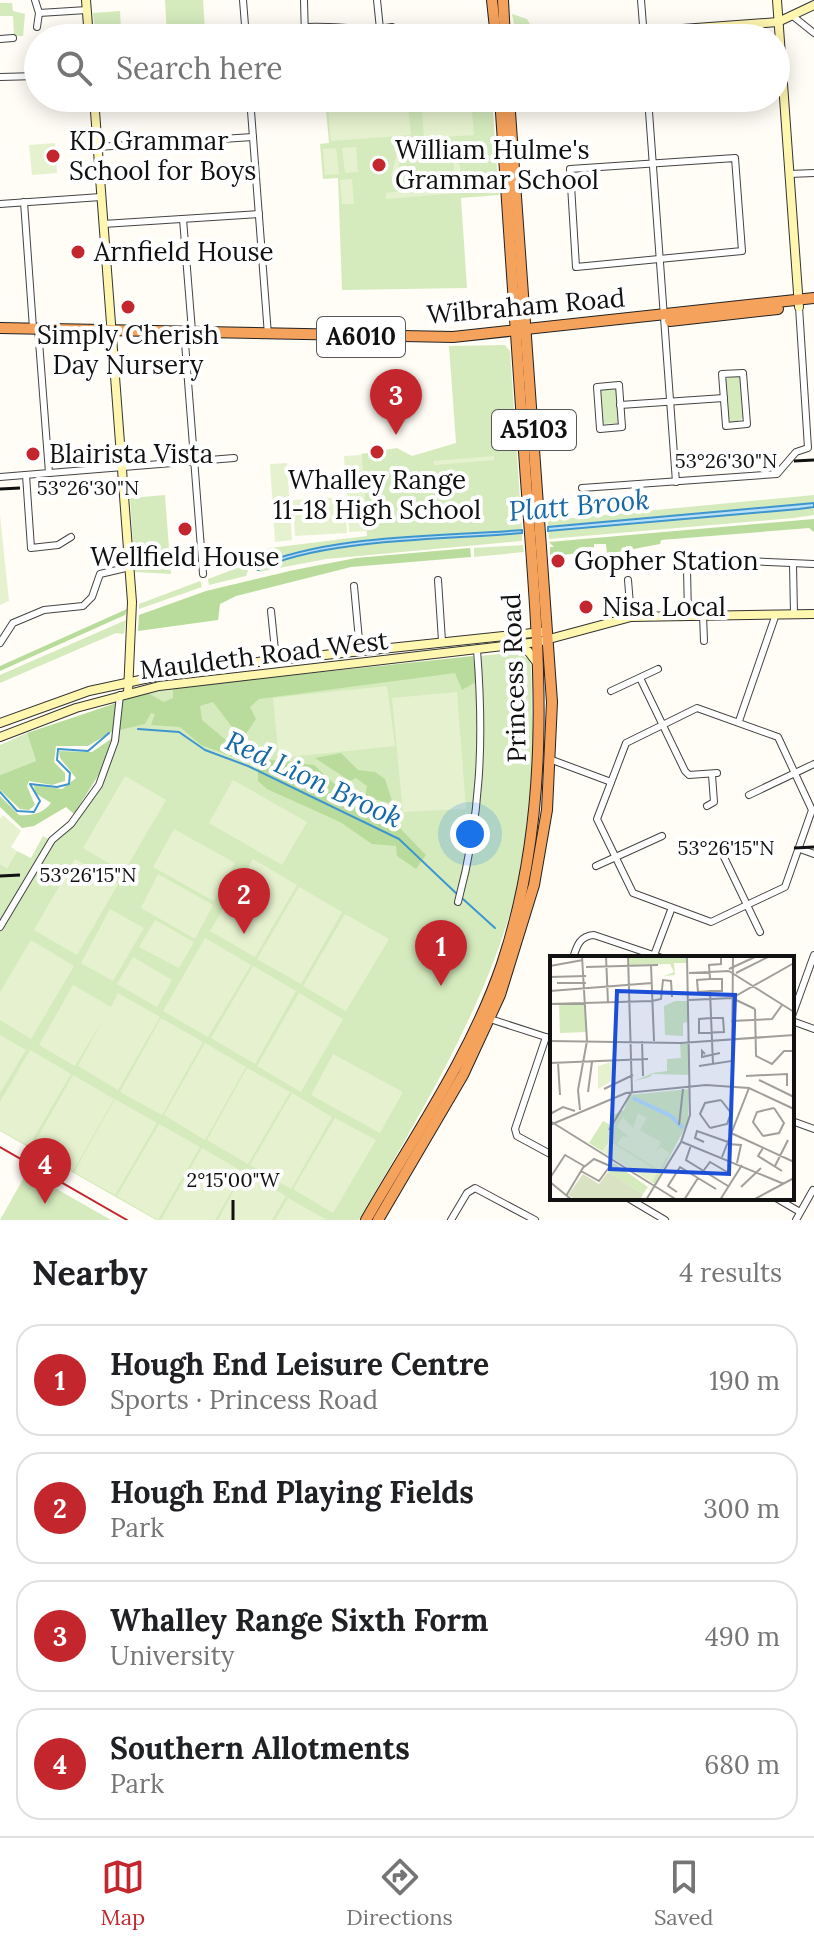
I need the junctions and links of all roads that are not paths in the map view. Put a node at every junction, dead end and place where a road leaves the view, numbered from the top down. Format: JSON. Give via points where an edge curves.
{"nodes":[{"id":1,"x":35,"y":0,"type":"edge"},
{"id":2,"x":243,"y":0,"type":"edge"},
{"id":3,"x":304,"y":0,"type":"edge"},
{"id":4,"x":377,"y":0,"type":"edge"},
{"id":5,"x":492,"y":0,"type":"edge"},
{"id":6,"x":503,"y":0,"type":"edge"},
{"id":7,"x":641,"y":0,"type":"edge"},
{"id":8,"x":777,"y":0,"type":"edge"},
{"id":9,"x":86,"y":5,"type":"edge"},
{"id":10,"x":814,"y":5,"type":"edge"},
{"id":11,"x":39,"y":13,"type":"junction"},
{"id":12,"x":794,"y":17,"type":"junction"},
{"id":13,"x":778,"y":22,"type":"junction"},
{"id":14,"x":37,"y":24,"type":"edge"},
{"id":15,"x":245,"y":24,"type":"edge"},
{"id":16,"x":306,"y":24,"type":"edge"},
{"id":17,"x":379,"y":24,"type":"edge"},
{"id":18,"x":495,"y":24,"type":"edge"},
{"id":19,"x":504,"y":24,"type":"edge"},
{"id":20,"x":643,"y":24,"type":"edge"},
{"id":21,"x":757,"y":24,"type":"edge"},
{"id":22,"x":814,"y":33,"type":"edge"},
{"id":23,"x":13,"y":38,"type":"dead end"},
{"id":24,"x":0,"y":39,"type":"edge"},
{"id":25,"x":24,"y":76,"type":"edge"},
{"id":26,"x":0,"y":77,"type":"edge"},
{"id":27,"x":95,"y":112,"type":"edge"},
{"id":28,"x":251,"y":112,"type":"edge"},
{"id":29,"x":501,"y":112,"type":"edge"},
{"id":30,"x":510,"y":112,"type":"edge"},
{"id":31,"x":649,"y":112,"type":"edge"},
{"id":32,"x":785,"y":112,"type":"edge"},
{"id":33,"x":253,"y":137,"type":"junction"},
{"id":34,"x":97,"y":147,"type":"junction"},
{"id":35,"x":653,"y":164,"type":"junction"},
{"id":36,"x":814,"y":173,"type":"edge"},
{"id":37,"x":789,"y":174,"type":"junction"},
{"id":38,"x":101,"y":197,"type":"junction"},
{"id":39,"x":24,"y":202,"type":"junction"},
{"id":40,"x":0,"y":204,"type":"edge"},
{"id":41,"x":259,"y":214,"type":"junction"},
{"id":42,"x":183,"y":219,"type":"junction"},
{"id":43,"x":103,"y":224,"type":"junction"},
{"id":44,"x":661,"y":259,"type":"junction"},
{"id":45,"x":814,"y":298,"type":"edge"},
{"id":46,"x":798,"y":303,"type":"junction"},
{"id":47,"x":814,"y":305,"type":"edge"},
{"id":48,"x":665,"y":319,"type":"junction"},
{"id":49,"x":0,"y":328,"type":"edge"},
{"id":50,"x":35,"y":328,"type":"junction"},
{"id":51,"x":111,"y":329,"type":"junction"},
{"id":52,"x":188,"y":330,"type":"junction"},
{"id":53,"x":520,"y":333,"type":"junction"},
{"id":54,"x":268,"y":335,"type":"junction"},
{"id":55,"x":724,"y":398,"type":"junction"},
{"id":56,"x":671,"y":401,"type":"junction"},
{"id":57,"x":620,"y":405,"type":"junction"},
{"id":58,"x":234,"y":458,"type":"dead end"},
{"id":59,"x":194,"y":461,"type":"junction"},
{"id":60,"x":122,"y":468,"type":"junction"},
{"id":61,"x":49,"y":473,"type":"junction"},
{"id":62,"x":26,"y":475,"type":"junction"},
{"id":63,"x":0,"y":477,"type":"edge"},
{"id":64,"x":676,"y":482,"type":"junction"},
{"id":65,"x":582,"y":488,"type":"dead end"},
{"id":66,"x":71,"y":537,"type":"dead end"},
{"id":67,"x":728,"y":558,"type":"dead end"},
{"id":68,"x":793,"y":564,"type":"junction"},
{"id":69,"x":814,"y":564,"type":"edge"},
{"id":70,"x":130,"y":567,"type":"junction"},
{"id":71,"x":687,"y":569,"type":"dead end"},
{"id":72,"x":203,"y":574,"type":"dead end"},
{"id":73,"x":438,"y":580,"type":"dead end"},
{"id":74,"x":628,"y":580,"type":"dead end"},
{"id":75,"x":354,"y":586,"type":"dead end"},
{"id":76,"x":271,"y":611,"type":"dead end"},
{"id":77,"x":776,"y":614,"type":"junction"},
{"id":78,"x":794,"y":614,"type":"junction"},
{"id":79,"x":814,"y":614,"type":"edge"},
{"id":80,"x":688,"y":615,"type":"junction"},
{"id":81,"x":703,"y":615,"type":"junction"},
{"id":82,"x":631,"y":617,"type":"junction"},
{"id":83,"x":542,"y":637,"type":"junction"},
{"id":84,"x":442,"y":641,"type":"junction"},
{"id":85,"x":704,"y":641,"type":"dead end"},
{"id":86,"x":0,"y":643,"type":"edge"},
{"id":87,"x":509,"y":645,"type":"junction"},
{"id":88,"x":477,"y":650,"type":"dead end"},
{"id":89,"x":360,"y":651,"type":"junction"},
{"id":90,"x":444,"y":653,"type":"junction"},
{"id":91,"x":276,"y":660,"type":"junction"},
{"id":92,"x":538,"y":665,"type":"junction"},
{"id":93,"x":658,"y":669,"type":"dead end"},
{"id":94,"x":640,"y":678,"type":"junction"},
{"id":95,"x":127,"y":681,"type":"junction"},
{"id":96,"x":611,"y":691,"type":"dead end"},
{"id":97,"x":124,"y":694,"type":"junction"},
{"id":98,"x":739,"y":721,"type":"junction"},
{"id":99,"x":0,"y":723,"type":"edge"},
{"id":100,"x":662,"y":724,"type":"junction"},
{"id":101,"x":0,"y":737,"type":"edge"},
{"id":102,"x":552,"y":760,"type":"junction"},
{"id":103,"x":814,"y":764,"type":"edge"},
{"id":104,"x":796,"y":772,"type":"junction"},
{"id":105,"x":611,"y":782,"type":"junction"},
{"id":106,"x":749,"y":795,"type":"dead end"},
{"id":107,"x":707,"y":806,"type":"dead end"},
{"id":108,"x":662,"y":836,"type":"dead end"},
{"id":109,"x":800,"y":849,"type":"junction"},
{"id":110,"x":814,"y":854,"type":"edge"},
{"id":111,"x":723,"y":855,"type":"dead end"},
{"id":112,"x":614,"y":858,"type":"junction"},
{"id":113,"x":596,"y":866,"type":"dead end"},
{"id":114,"x":458,"y":902,"type":"dead end"},
{"id":115,"x":748,"y":906,"type":"junction"},
{"id":116,"x":671,"y":910,"type":"junction"},
{"id":117,"x":0,"y":927,"type":"edge"},
{"id":118,"x":760,"y":932,"type":"dead end"},
{"id":119,"x":814,"y":955,"type":"edge"},
{"id":120,"x":574,"y":956,"type":"edge"},
{"id":121,"x":654,"y":956,"type":"edge"},
{"id":122,"x":657,"y":956,"type":"edge"},
{"id":123,"x":794,"y":1002,"type":"edge"},
{"id":124,"x":485,"y":1017,"type":"junction"},
{"id":125,"x":794,"y":1019,"type":"edge"},
{"id":126,"x":814,"y":1029,"type":"edge"},
{"id":127,"x":549,"y":1038,"type":"edge"},
{"id":128,"x":794,"y":1122,"type":"edge"},
{"id":129,"x":814,"y":1129,"type":"edge"},
{"id":130,"x":550,"y":1154,"type":"edge"},
{"id":131,"x":813,"y":1190,"type":"edge"},
{"id":132,"x":779,"y":1200,"type":"edge"},
{"id":133,"x":642,"y":1201,"type":"edge"},
{"id":134,"x":800,"y":1212,"type":"junction"},
{"id":135,"x":366,"y":1220,"type":"edge"},
{"id":136,"x":378,"y":1220,"type":"edge"},
{"id":137,"x":451,"y":1220,"type":"edge"},
{"id":138,"x":535,"y":1220,"type":"edge"},
{"id":139,"x":665,"y":1220,"type":"edge"},
{"id":140,"x":796,"y":1220,"type":"edge"}],
"edges":[{"from":1,"to":11,"type":"street"},
{"from":2,"to":15,"type":"street"},
{"from":3,"to":16,"type":"street"},
{"from":4,"to":17,"type":"street"},
{"from":5,"to":18,"type":"highway"},
{"from":6,"to":19,"type":"highway"},
{"from":7,"to":20,"type":"street"},
{"from":8,"to":13,"type":"street"},
{"from":9,"to":11,"type":"street"},
{"from":10,"to":12,"type":"street"},
{"from":11,"to":14,"type":"street"},
{"from":12,"to":13,"type":"street"},
{"from":12,"to":22,"type":"street"},
{"from":13,"to":21,"type":"street"},
{"from":23,"to":24,"type":"street"},
{"from":25,"to":26,"type":"street"},
{"from":27,"to":34,"type":"street"},
{"from":28,"to":33,"type":"street"},
{"from":29,"to":53,"type":"highway","name":"Princess Road","number":"A5103"},
{"from":30,"to":53,"type":"highway","name":"Princess Road","number":"A5103"},
{"from":31,"to":35,"type":"street"},
{"from":32,"to":37,"type":"street"},
{"from":33,"to":34,"type":"street"},
{"from":33,"to":41,"type":"street"},
{"from":34,"to":38,"type":"street"},
{"from":35,"to":44,"type":"street"},
{"from":35,"to":44,"type":"street","via":[[735,158],[742,251]]},
{"from":35,"to":44,"type":"street","via":[[570,169],[576,267]]},
{"from":36,"to":37,"type":"street"},
{"from":37,"to":46,"type":"street"},
{"from":38,"to":39,"type":"street"},
{"from":38,"to":43,"type":"street"},
{"from":39,"to":40,"type":"street"},
{"from":39,"to":50,"type":"street"},
{"from":41,"to":42,"type":"street"},
{"from":41,"to":54,"type":"street"},
{"from":42,"to":43,"type":"street"},
{"from":42,"to":52,"type":"street"},
{"from":43,"to":51,"type":"street"},
{"from":44,"to":48,"type":"street"},
{"from":45,"to":46,"type":"highway","name":"Wilbraham Road","number":"A6010"},
{"from":46,"to":47,"type":"highway","name":"Wilbraham Road","number":"A6010"},
{"from":46,"to":48,"type":"highway","name":"Wilbraham Road","number":"A6010"},
{"from":46,"to":64,"type":"street","via":[[808,448],[796,452],[777,474]]},
{"from":48,"to":53,"type":"highway","name":"Wilbraham Road","number":"A6010"},
{"from":48,"to":56,"type":"street"},
{"from":49,"to":50,"type":"highway","name":"Wilbraham Road","number":"A6010"},
{"from":50,"to":51,"type":"highway","name":"Wilbraham Road","number":"A6010"},
{"from":50,"to":61,"type":"street"},
{"from":51,"to":52,"type":"highway","name":"Wilbraham Road","number":"A6010"},
{"from":51,"to":60,"type":"street"},
{"from":52,"to":54,"type":"highway","name":"Wilbraham Road","number":"A6010"},
{"from":52,"to":59,"type":"street"},
{"from":53,"to":54,"type":"highway","name":"Wilbraham Road","number":"A6010"},
{"from":53,"to":83,"type":"highway","name":"Princess Road","number":"A5103"},
{"from":55,"to":55,"type":"street","via":[[722,374],[743,373],[747,424],[726,426]]},
{"from":55,"to":56,"type":"street"},
{"from":56,"to":57,"type":"street"},
{"from":56,"to":64,"type":"street"},
{"from":57,"to":57,"type":"street","via":[[622,427],[600,429],[597,387],[619,385]]},
{"from":58,"to":59,"type":"street"},
{"from":59,"to":60,"type":"street"},
{"from":59,"to":72,"type":"street"},
{"from":60,"to":61,"type":"street"},
{"from":60,"to":70,"type":"street"},
{"from":61,"to":62,"type":"street"},
{"from":62,"to":63,"type":"street"},
{"from":62,"to":66,"type":"street","via":[[31,548],[58,545]]},
{"from":64,"to":65,"type":"street"},
{"from":67,"to":68,"type":"street"},
{"from":68,"to":69,"type":"street"},
{"from":68,"to":78,"type":"street"},
{"from":70,"to":86,"type":"street","via":[[100,574],[83,606],[44,610],[6,624]]},
{"from":70,"to":95,"type":"street"},
{"from":71,"to":80,"type":"street"},
{"from":73,"to":84,"type":"street"},
{"from":74,"to":82,"type":"street"},
{"from":75,"to":89,"type":"street"},
{"from":76,"to":91,"type":"street"},
{"from":77,"to":78,"type":"street","name":"Mauldeth Road West"},
{"from":77,"to":81,"type":"street","name":"Mauldeth Road West"},
{"from":77,"to":98,"type":"street"},
{"from":78,"to":79,"type":"street","name":"Mauldeth Road West"},
{"from":80,"to":81,"type":"street","name":"Mauldeth Road West"},
{"from":80,"to":82,"type":"street","name":"Mauldeth Road West"},
{"from":81,"to":85,"type":"street"},
{"from":82,"to":83,"type":"street","name":"Mauldeth Road West"},
{"from":83,"to":84,"type":"street","name":"Mauldeth Road West"},
{"from":83,"to":87,"type":"street","name":"Mauldeth Road West"},
{"from":83,"to":92,"type":"highway","name":"Princess Road","number":"A5103"},
{"from":83,"to":102,"type":"highway","name":"Princess Road","number":"A5103","via":[[552,702]]},
{"from":84,"to":89,"type":"street","name":"Mauldeth Road West"},
{"from":84,"to":90,"type":"street"},
{"from":87,"to":90,"type":"street","name":"Mauldeth Road West"},
{"from":87,"to":92,"type":"street","via":[[528,651]]},
{"from":88,"to":114,"type":"street","via":[[482,764],[473,845]]},
{"from":89,"to":91,"type":"street","name":"Mauldeth Road West"},
{"from":90,"to":97,"type":"street","name":"Mauldeth Road West","via":[[221,677]]},
{"from":91,"to":95,"type":"street","name":"Mauldeth Road West"},
{"from":92,"to":124,"type":"highway","name":"Princess Road","number":"A5103","via":[[540,765],[533,832]]},
{"from":93,"to":94,"type":"street"},
{"from":94,"to":96,"type":"street"},
{"from":94,"to":100,"type":"street"},
{"from":95,"to":97,"type":"street"},
{"from":95,"to":99,"type":"street","name":"Mauldeth Road West"},
{"from":97,"to":101,"type":"street","name":"Mauldeth Road West"},
{"from":97,"to":117,"type":"street","via":[[106,770],[89,802],[52,840]]},
{"from":98,"to":100,"type":"street","via":[[697,708]]},
{"from":98,"to":104,"type":"street","via":[[778,737]]},
{"from":100,"to":105,"type":"street","via":[[626,743]]},
{"from":100,"to":107,"type":"street","via":[[689,775],[714,774],[714,802]]},
{"from":102,"to":105,"type":"street"},
{"from":102,"to":124,"type":"highway","name":"Princess Road","number":"A5103","via":[[534,885],[517,949]]},
{"from":103,"to":104,"type":"street"},
{"from":104,"to":106,"type":"street"},
{"from":104,"to":109,"type":"street","via":[[812,810]]},
{"from":105,"to":112,"type":"street","via":[[597,819]]},
{"from":108,"to":112,"type":"street"},
{"from":109,"to":110,"type":"street"},
{"from":109,"to":115,"type":"street","via":[[785,887]]},
{"from":111,"to":115,"type":"street"},
{"from":112,"to":113,"type":"street"},
{"from":112,"to":116,"type":"street","via":[[633,893]]},
{"from":115,"to":116,"type":"street","via":[[711,922]]},
{"from":115,"to":118,"type":"street"},
{"from":116,"to":122,"type":"street"},
{"from":119,"to":123,"type":"street"},
{"from":120,"to":121,"type":"street","via":[[578,943],[594,935]]},
{"from":124,"to":127,"type":"street"},
{"from":124,"to":135,"type":"highway","name":"Princess Road","number":"A5103"},
{"from":124,"to":136,"type":"highway","name":"Princess Road","number":"A5103","via":[[463,1075]]},
{"from":125,"to":126,"type":"street"},
{"from":127,"to":130,"type":"street","via":[[515,1129],[517,1136]]},
{"from":128,"to":129,"type":"street"},
{"from":131,"to":134,"type":"street"},
{"from":132,"to":134,"type":"street"},
{"from":133,"to":139,"type":"street"},
{"from":134,"to":140,"type":"street"},
{"from":137,"to":138,"type":"street","via":[[475,1188]]}]}
